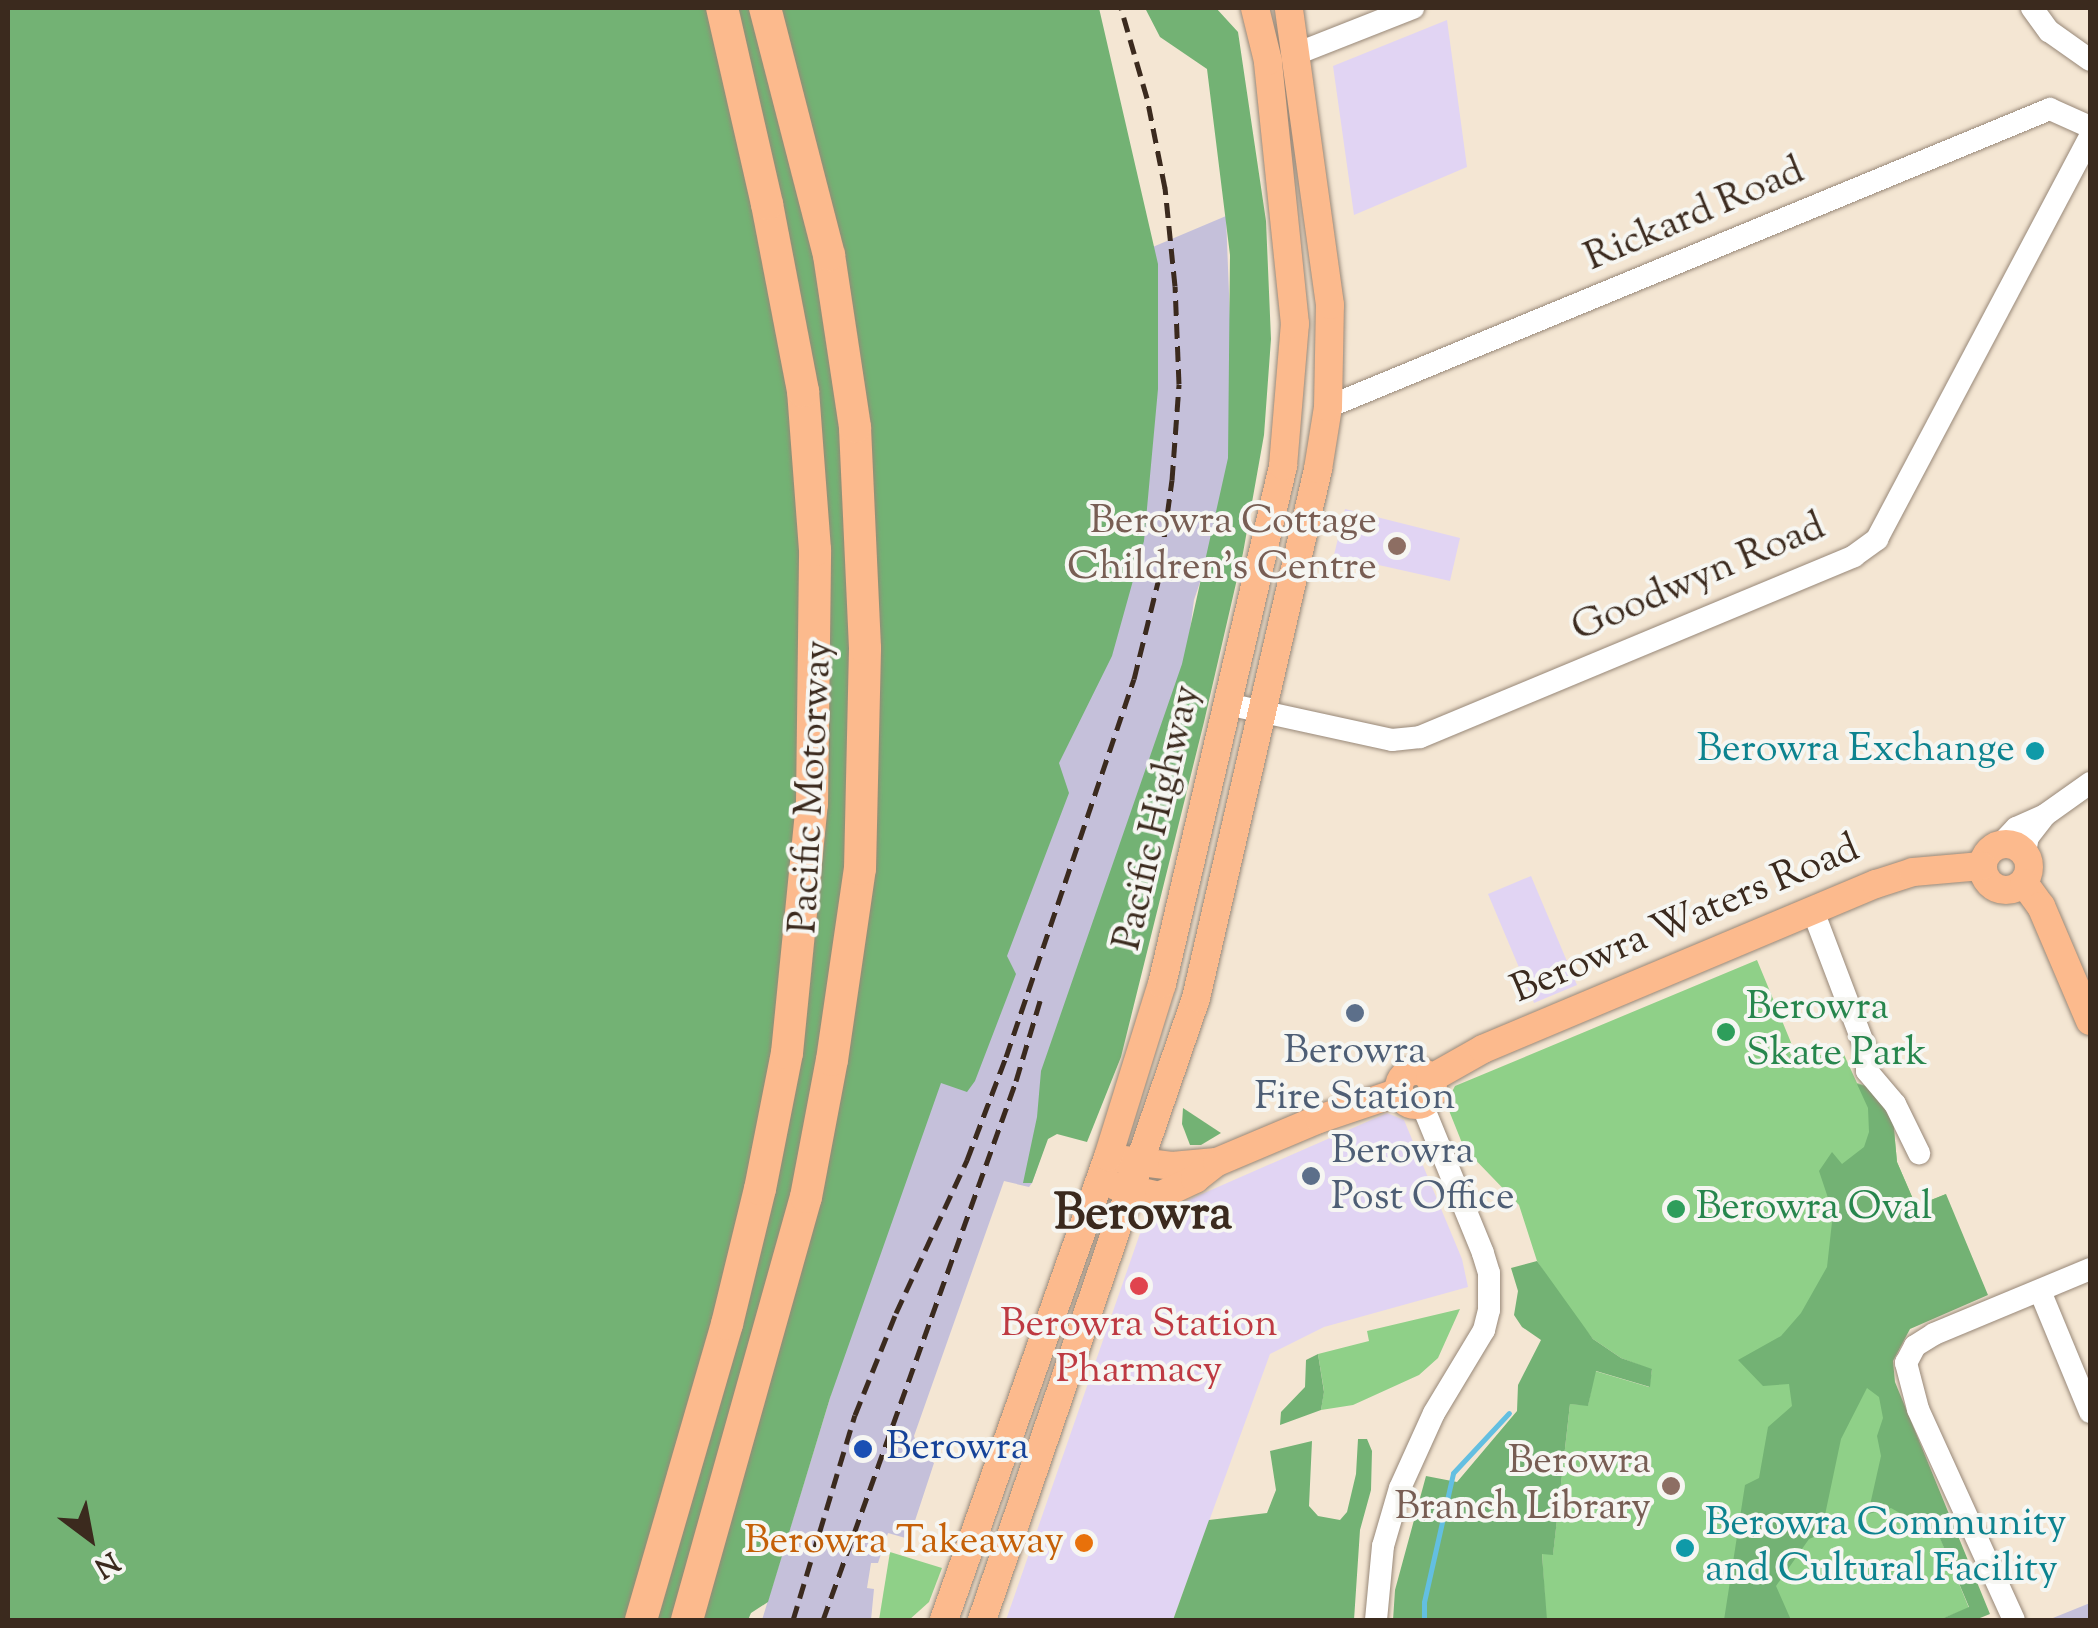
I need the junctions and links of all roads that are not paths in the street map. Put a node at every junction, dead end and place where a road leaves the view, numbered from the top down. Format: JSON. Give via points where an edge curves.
{"nodes":[{"id":1,"x":722,"y":8,"type":"edge"},
{"id":2,"x":765,"y":8,"type":"edge"},
{"id":3,"x":1255,"y":8,"type":"edge"},
{"id":4,"x":1290,"y":8,"type":"edge"},
{"id":5,"x":1413,"y":8,"type":"edge"},
{"id":6,"x":2032,"y":8,"type":"edge"},
{"id":7,"x":1296,"y":54,"type":"junction"},
{"id":8,"x":2090,"y":60,"type":"edge"},
{"id":9,"x":2090,"y":127,"type":"edge"},
{"id":10,"x":2090,"y":137,"type":"edge"},
{"id":11,"x":1328,"y":407,"type":"junction"},
{"id":12,"x":1227,"y":704,"type":"junction"},
{"id":13,"x":1262,"y":712,"type":"junction"},
{"id":14,"x":2090,"y":783,"type":"edge"},
{"id":15,"x":2012,"y":848,"type":"junction"},
{"id":16,"x":1982,"y":866,"type":"junction"},
{"id":17,"x":2024,"y":882,"type":"junction"},
{"id":18,"x":1813,"y":912,"type":"junction"},
{"id":19,"x":2090,"y":1021,"type":"edge"},
{"id":20,"x":1417,"y":1092,"type":"junction"},
{"id":21,"x":1919,"y":1153,"type":"dead end"},
{"id":22,"x":1141,"y":1162,"type":"junction"},
{"id":23,"x":1217,"y":1162,"type":"junction"},
{"id":24,"x":1104,"y":1169,"type":"junction"},
{"id":25,"x":1132,"y":1192,"type":"junction"},
{"id":26,"x":2090,"y":1269,"type":"edge"},
{"id":27,"x":2040,"y":1291,"type":"junction"},
{"id":28,"x":2090,"y":1412,"type":"edge"},
{"id":29,"x":641,"y":1620,"type":"edge"},
{"id":30,"x":688,"y":1620,"type":"edge"},
{"id":31,"x":944,"y":1620,"type":"edge"},
{"id":32,"x":982,"y":1620,"type":"edge"},
{"id":33,"x":1376,"y":1620,"type":"edge"},
{"id":34,"x":2014,"y":1620,"type":"edge"}],
"edges":[{"from":1,"to":29,"type":"highway","name":"Pacific Motorway","via":[[803,391],[815,550],[812,804],[787,1053],[760,1190]]},
{"from":2,"to":30,"type":"highway","name":"Pacific Motorway","via":[[829,256],[855,428],[865,648],[860,869],[806,1198]]},
{"from":3,"to":12,"type":"main road","name":"Pacific Highway","via":[[1268,60],[1287,229],[1295,324],[1292,402]]},
{"from":4,"to":7,"type":"main road","name":"Pacific Highway"},
{"from":5,"to":7,"type":"street"},
{"from":6,"to":8,"type":"street","via":[[2056,38]]},
{"from":7,"to":11,"type":"main road","name":"Pacific Highway","via":[[1330,304]]},
{"from":9,"to":11,"type":"street","name":"Rickard Road","via":[[2050,109]]},
{"from":10,"to":13,"type":"street","name":"Goodwyn Road","via":[[1877,539],[1854,556],[1420,736],[1392,740]]},
{"from":11,"to":13,"type":"main road","name":"Pacific Highway"},
{"from":12,"to":13,"type":"street","name":"Goodwyn Road"},
{"from":12,"to":24,"type":"main road","name":"Pacific Highway","via":[[1162,984]]},
{"from":13,"to":22,"type":"main road","name":"Pacific Highway","via":[[1196,998]]},
{"from":14,"to":15,"type":"street","via":[[2016,828]]},
{"from":15,"to":16,"type":"main road","via":[[1990,850]]},
{"from":15,"to":17,"type":"main road","via":[[2030,868]]},
{"from":16,"to":17,"type":"main road","via":[[1997,889]]},
{"from":16,"to":18,"type":"main road","name":"Berowra Waters Road","via":[[1913,872]]},
{"from":17,"to":19,"type":"main road","via":[[2041,906]]},
{"from":18,"to":20,"type":"main road","name":"Berowra Waters Road","via":[[1483,1049]]},
{"from":18,"to":21,"type":"street","via":[[1867,1053],[1867,1071],[1894,1104]]},
{"from":20,"to":23,"type":"main road","name":"Berowra Waters Road","via":[[1320,1119]]},
{"from":20,"to":33,"type":"street","via":[[1483,1253],[1489,1310],[1400,1488],[1383,1546]]},
{"from":22,"to":23,"type":"main road","name":"Berowra Waters Road"},
{"from":22,"to":24,"type":"main road","name":"Berowra Waters Road"},
{"from":22,"to":25,"type":"main road","name":"Pacific Highway"},
{"from":23,"to":25,"type":"main road","name":"Berowra Waters Road","via":[[1158,1196]]},
{"from":24,"to":25,"type":"main road","name":"Berowra Waters Road"},
{"from":24,"to":31,"type":"main road","name":"Pacific Highway"},
{"from":25,"to":32,"type":"main road","name":"Pacific Highway"},
{"from":26,"to":27,"type":"street"},
{"from":27,"to":28,"type":"street"},
{"from":27,"to":34,"type":"street","via":[[1915,1346],[1906,1363],[1912,1394]]}]}
